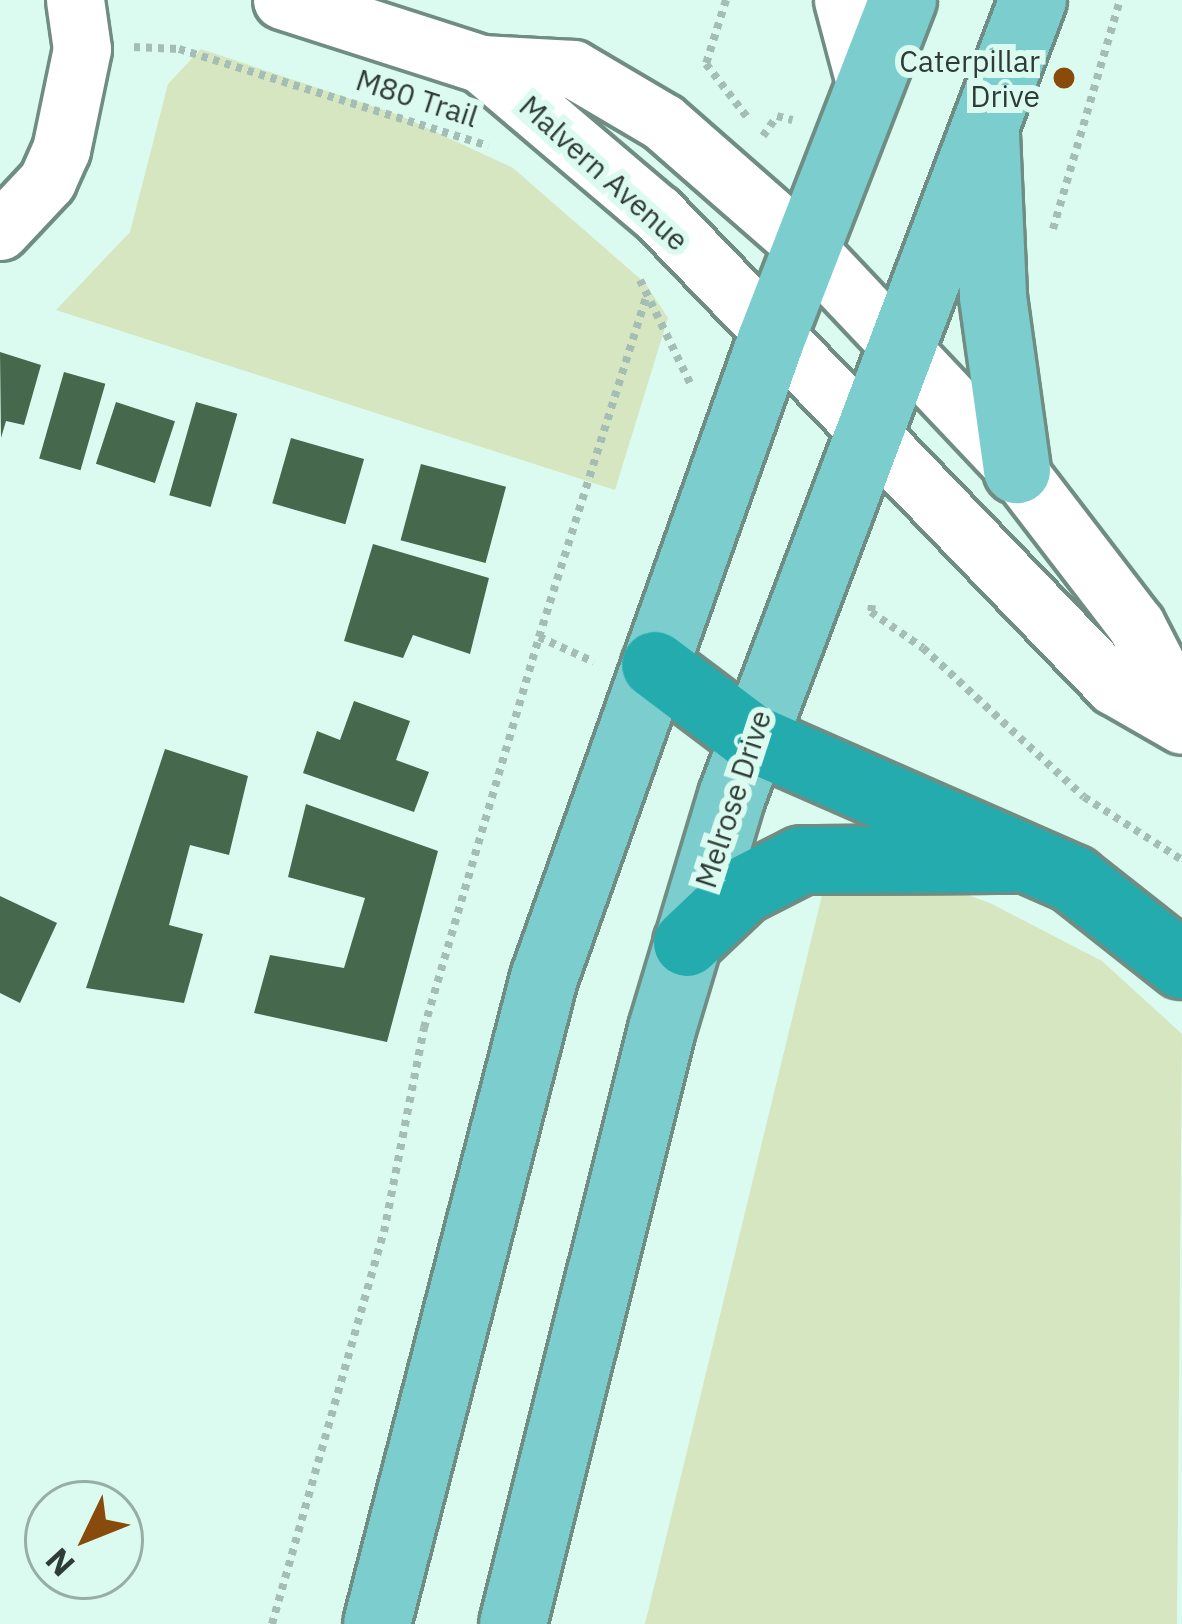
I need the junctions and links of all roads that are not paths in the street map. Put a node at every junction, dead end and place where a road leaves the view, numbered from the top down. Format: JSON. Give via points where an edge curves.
{"nodes":[{"id":1,"x":282,"y":0,"type":"edge"},
{"id":2,"x":843,"y":0,"type":"edge"},
{"id":3,"x":903,"y":0,"type":"edge"},
{"id":4,"x":1033,"y":0,"type":"edge"},
{"id":5,"x":87,"y":15,"type":"edge"},
{"id":6,"x":481,"y":64,"type":"junction"},
{"id":7,"x":868,"y":94,"type":"junction"},
{"id":8,"x":985,"y":119,"type":"junction"},
{"id":9,"x":0,"y":231,"type":"edge"},
{"id":10,"x":806,"y":247,"type":"junction"},
{"id":11,"x":771,"y":340,"type":"junction"},
{"id":12,"x":900,"y":341,"type":"junction"},
{"id":13,"x":865,"y":434,"type":"junction"},
{"id":14,"x":1017,"y":470,"type":"junction"},
{"id":15,"x":655,"y":665,"type":"junction"},
{"id":16,"x":1182,"y":714,"type":"edge"},
{"id":17,"x":1182,"y":724,"type":"edge"},
{"id":18,"x":752,"y":738,"type":"junction"},
{"id":19,"x":1031,"y":858,"type":"junction"},
{"id":20,"x":687,"y":943,"type":"junction"},
{"id":21,"x":1182,"y":965,"type":"edge"},
{"id":22,"x":376,"y":1624,"type":"edge"},
{"id":23,"x":513,"y":1624,"type":"edge"}],
"edges":[{"from":1,"to":6,"type":"street","name":"Malvern Avenue"},
{"from":2,"to":7,"type":"street"},
{"from":3,"to":7,"type":"main road"},
{"from":4,"to":8,"type":"main road","name":"Melrose Drive"},
{"from":5,"to":9,"type":"street","via":[[47,182]]},
{"from":6,"to":10,"type":"street","name":"Malvern Avenue","via":[[573,69],[619,94],[663,122]]},
{"from":6,"to":11,"type":"street","name":"Malvern Avenue","via":[[657,213]]},
{"from":7,"to":10,"type":"main road"},
{"from":8,"to":12,"type":"main road","name":"Melrose Drive"},
{"from":8,"to":14,"type":"main road","via":[[993,297]]},
{"from":10,"to":11,"type":"main road"},
{"from":10,"to":12,"type":"street"},
{"from":11,"to":13,"type":"street"},
{"from":11,"to":15,"type":"main road"},
{"from":12,"to":13,"type":"main road","name":"Melrose Drive"},
{"from":12,"to":14,"type":"street"},
{"from":13,"to":17,"type":"street","via":[[1114,686]]},
{"from":13,"to":18,"type":"main road","name":"Melrose Drive"},
{"from":14,"to":16,"type":"street","via":[[1136,626]]},
{"from":15,"to":18,"type":"highway"},
{"from":15,"to":22,"type":"main road","via":[[514,1080]]},
{"from":18,"to":19,"type":"highway"},
{"from":18,"to":20,"type":"main road","name":"Melrose Drive"},
{"from":19,"to":20,"type":"highway","via":[[802,860],[743,890]]},
{"from":19,"to":21,"type":"highway","via":[[1110,903]]},
{"from":20,"to":23,"type":"main road","name":"Melrose Drive"}]}
